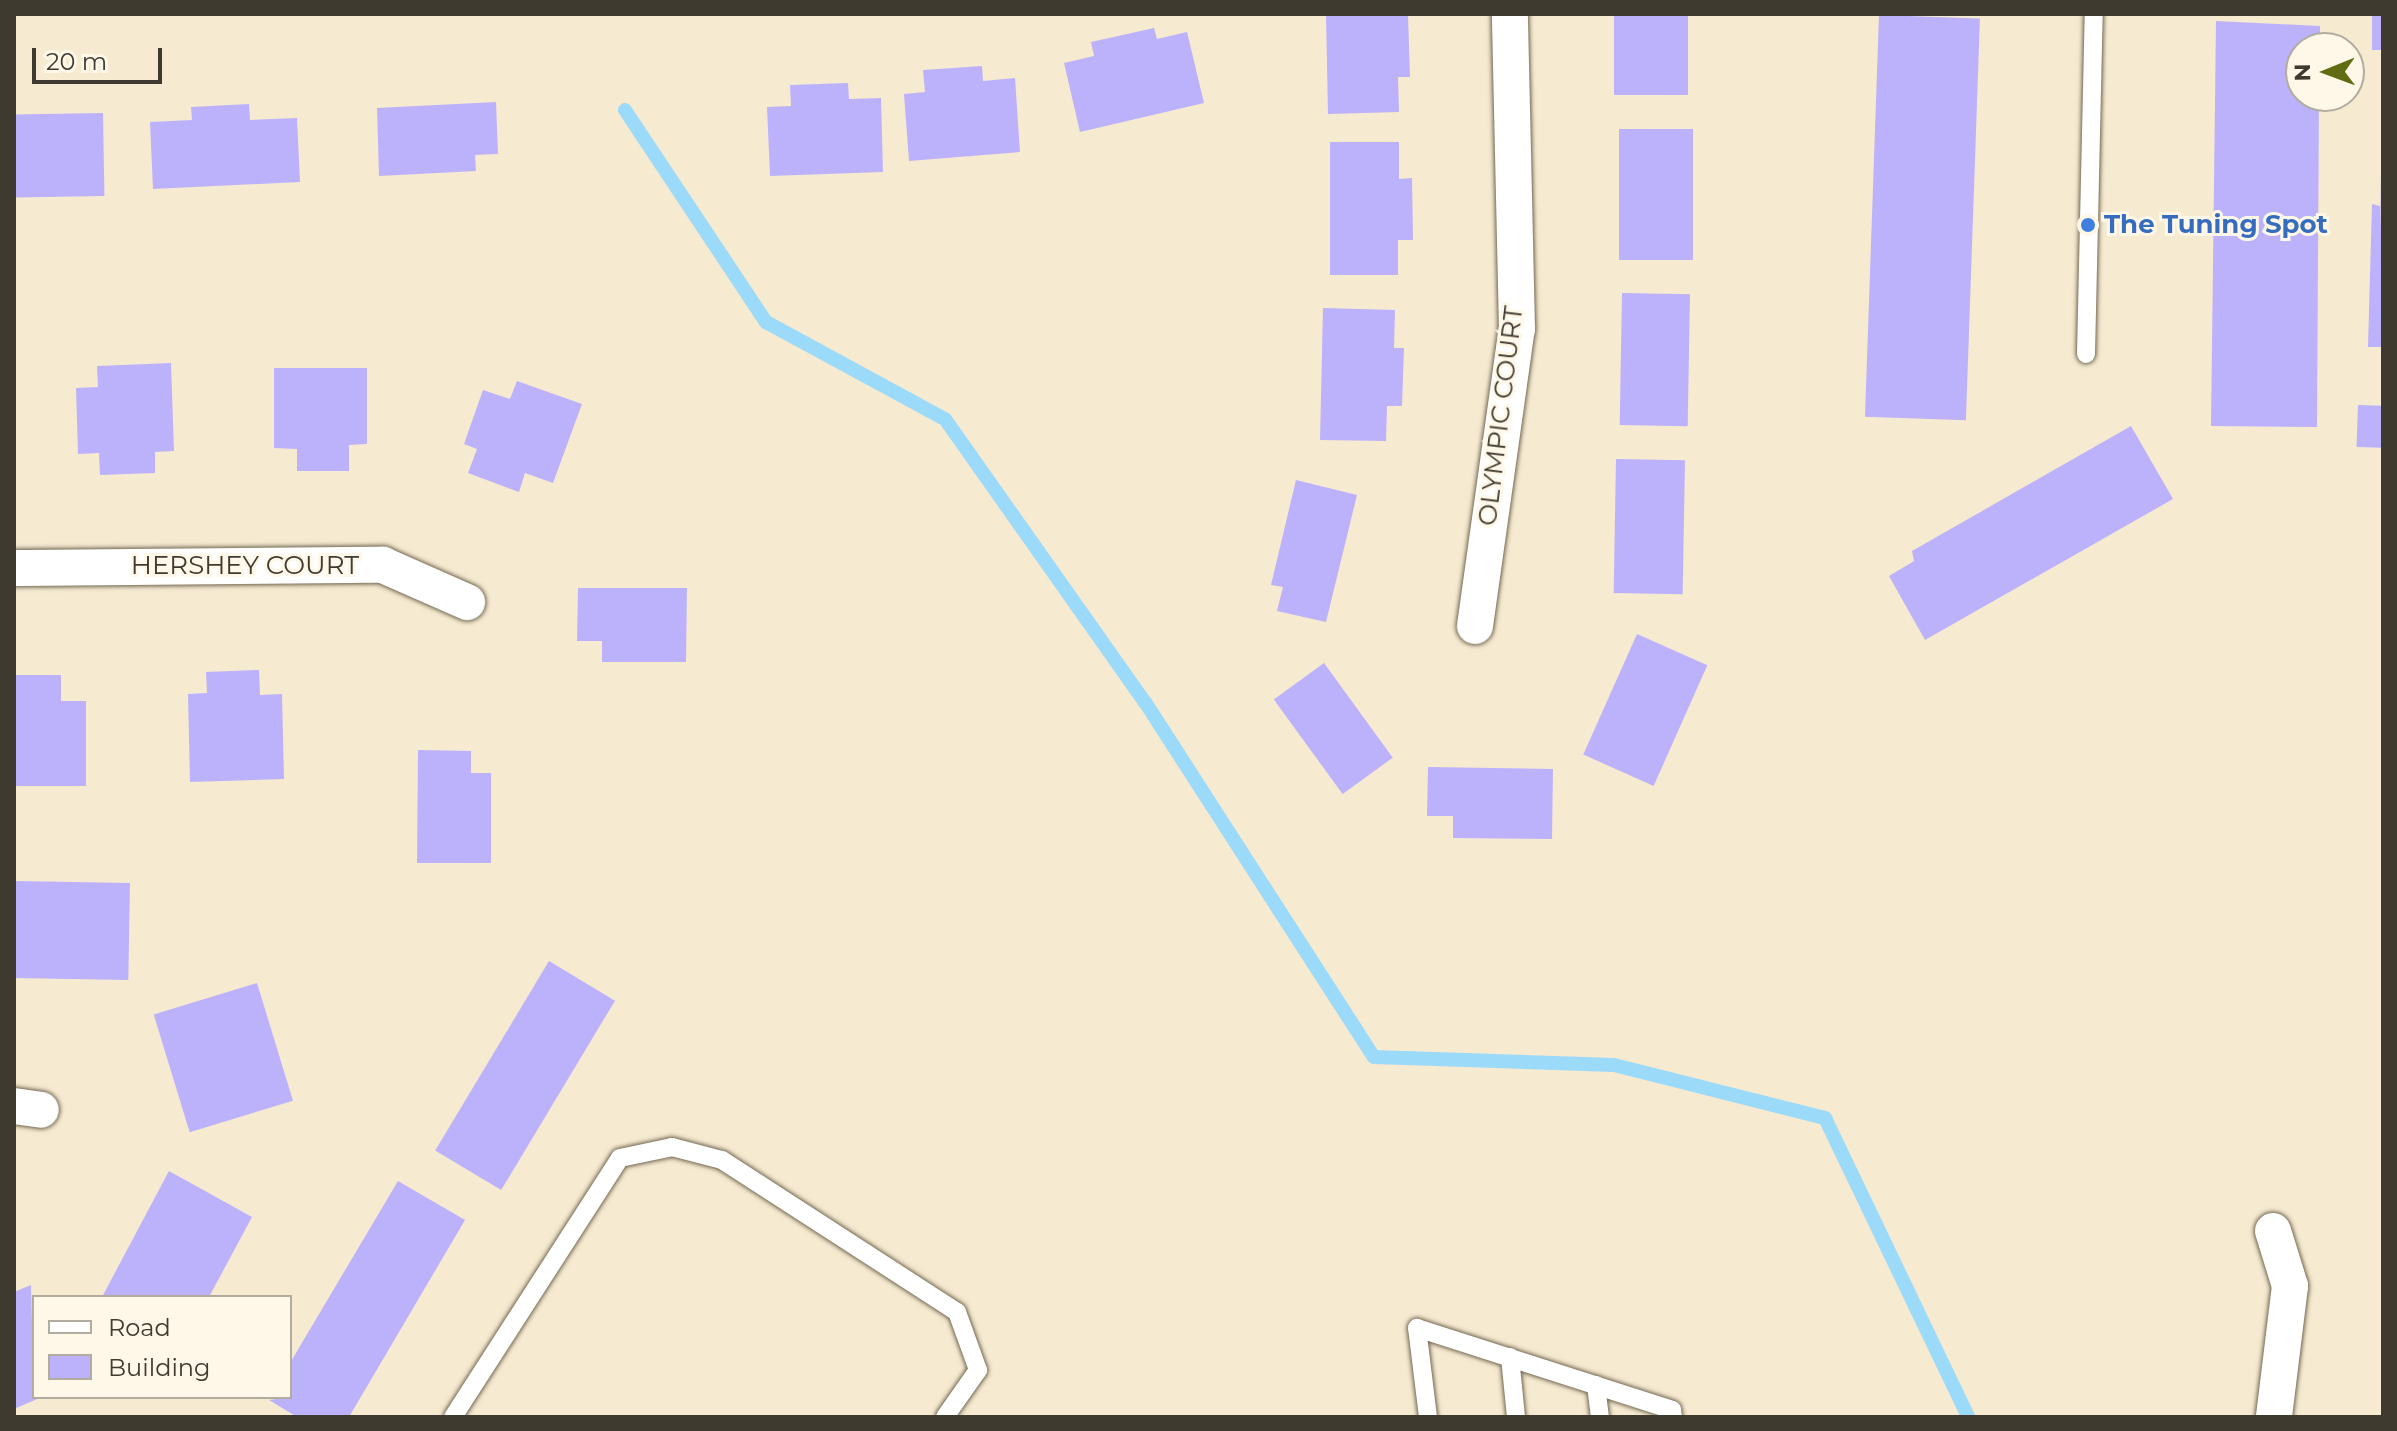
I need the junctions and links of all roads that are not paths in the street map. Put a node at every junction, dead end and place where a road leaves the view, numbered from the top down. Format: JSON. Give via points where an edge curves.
{"nodes":[{"id":1,"x":1510,"y":14,"type":"edge"},
{"id":2,"x":2094,"y":14,"type":"edge"},
{"id":3,"x":2086,"y":354,"type":"dead end"},
{"id":4,"x":14,"y":568,"type":"edge"},
{"id":5,"x":467,"y":602,"type":"dead end"},
{"id":6,"x":1475,"y":626,"type":"dead end"},
{"id":7,"x":2273,"y":1231,"type":"dead end"},
{"id":8,"x":1510,"y":1357,"type":"junction"},
{"id":9,"x":1596,"y":1385,"type":"junction"},
{"id":10,"x":453,"y":1417,"type":"edge"},
{"id":11,"x":945,"y":1417,"type":"edge"},
{"id":12,"x":1428,"y":1417,"type":"edge"},
{"id":13,"x":1516,"y":1417,"type":"edge"},
{"id":14,"x":1600,"y":1417,"type":"edge"},
{"id":15,"x":1673,"y":1417,"type":"edge"},
{"id":16,"x":2274,"y":1417,"type":"edge"}],
"edges":[{"from":1,"to":6,"type":"street","name":"OLYMPIC COURT","via":[[1517,329]]},
{"from":2,"to":3,"type":"lane"},
{"from":4,"to":5,"type":"street","name":"HERSHEY COURT","via":[[383,565]]},
{"from":7,"to":16,"type":"street","via":[[2290,1286]]},
{"from":8,"to":9,"type":"lane"},
{"from":8,"to":12,"type":"lane","via":[[1417,1328]]},
{"from":8,"to":13,"type":"lane"},
{"from":9,"to":14,"type":"lane"},
{"from":9,"to":15,"type":"lane","via":[[1672,1410]]},
{"from":10,"to":11,"type":"lane","via":[[620,1158],[672,1147],[722,1160],[957,1312],[978,1370]]}]}
